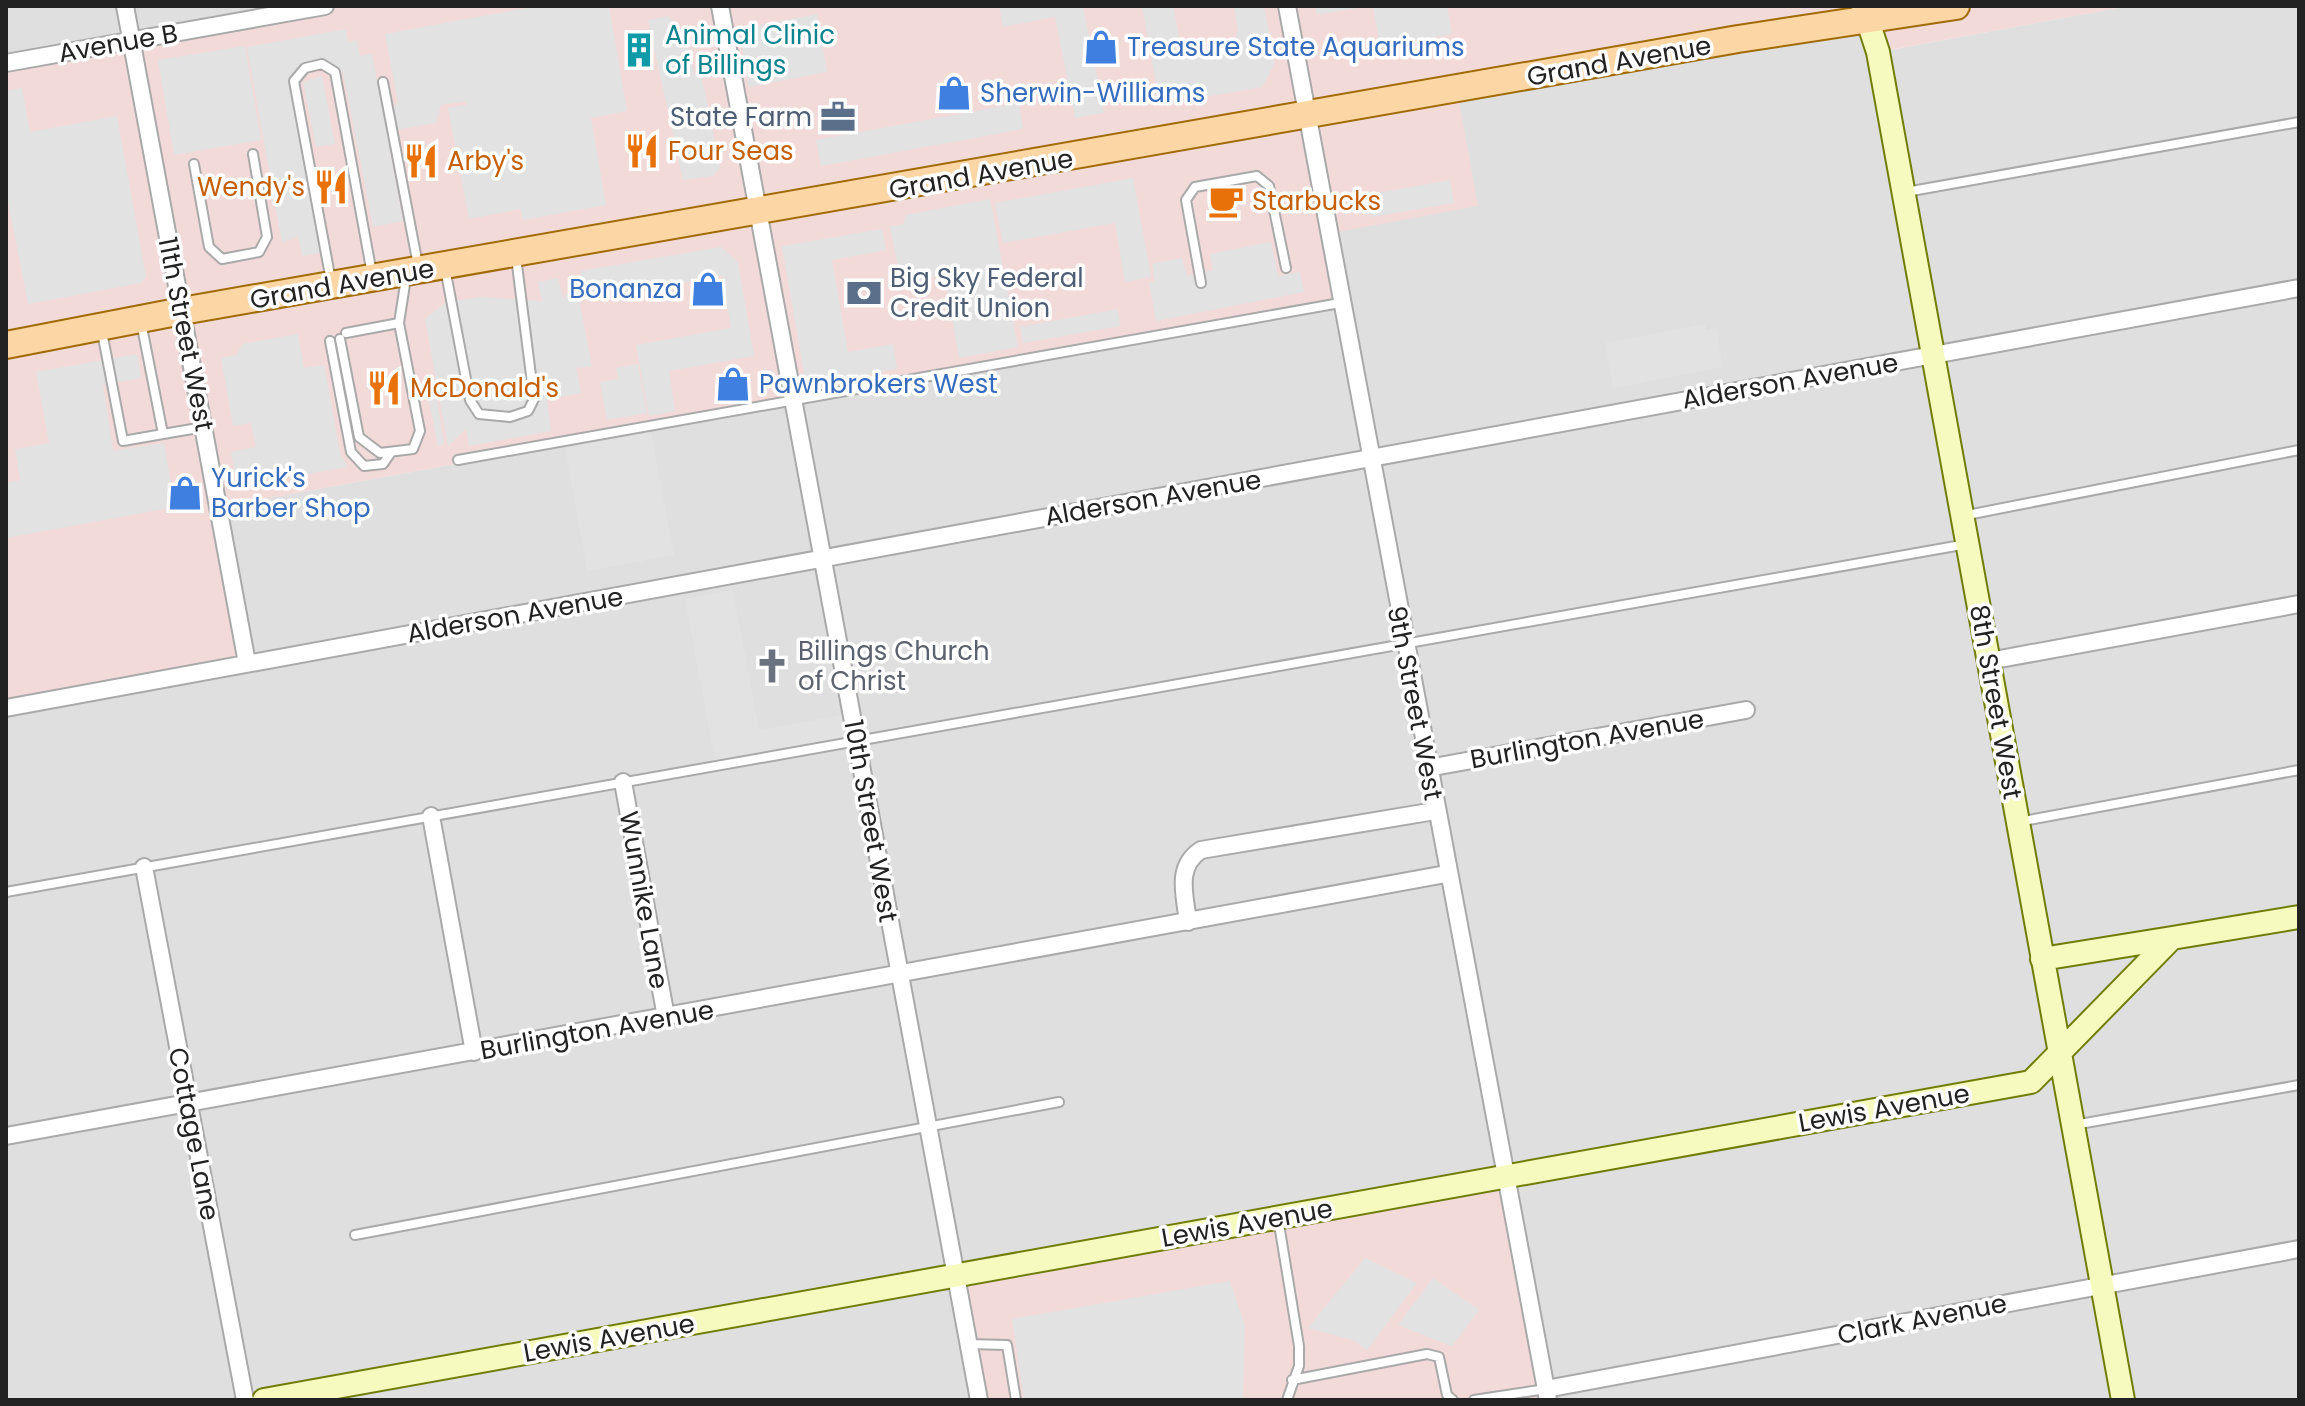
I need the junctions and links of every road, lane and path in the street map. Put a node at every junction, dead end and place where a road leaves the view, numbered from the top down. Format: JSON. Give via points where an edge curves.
{"nodes":[{"id":1,"x":125,"y":6,"type":"edge"},
{"id":2,"x":325,"y":6,"type":"edge"},
{"id":3,"x":720,"y":6,"type":"edge"},
{"id":4,"x":1287,"y":6,"type":"edge"},
{"id":5,"x":1956,"y":6,"type":"edge"},
{"id":6,"x":1864,"y":13,"type":"edge"},
{"id":7,"x":131,"y":42,"type":"junction"},
{"id":8,"x":6,"y":63,"type":"edge"},
{"id":9,"x":383,"y":82,"type":"dead end"},
{"id":10,"x":1305,"y":116,"type":"junction"},
{"id":11,"x":2299,"y":122,"type":"edge"},
{"id":12,"x":253,"y":154,"type":"dead end"},
{"id":13,"x":194,"y":164,"type":"dead end"},
{"id":14,"x":1904,"y":193,"type":"junction"},
{"id":15,"x":758,"y":213,"type":"junction"},
{"id":16,"x":516,"y":255,"type":"junction"},
{"id":17,"x":445,"y":267,"type":"junction"},
{"id":18,"x":1286,"y":268,"type":"dead end"},
{"id":19,"x":413,"y":272,"type":"junction"},
{"id":20,"x":373,"y":279,"type":"junction"},
{"id":21,"x":1201,"y":283,"type":"dead end"},
{"id":22,"x":331,"y":286,"type":"junction"},
{"id":23,"x":2299,"y":288,"type":"edge"},
{"id":24,"x":1340,"y":303,"type":"junction"},
{"id":25,"x":182,"y":311,"type":"junction"},
{"id":26,"x":141,"y":320,"type":"junction"},
{"id":27,"x":399,"y":323,"type":"junction"},
{"id":28,"x":101,"y":327,"type":"junction"},
{"id":29,"x":339,"y":338,"type":"junction"},
{"id":30,"x":6,"y":345,"type":"edge"},
{"id":31,"x":1933,"y":355,"type":"junction"},
{"id":32,"x":793,"y":401,"type":"junction"},
{"id":33,"x":204,"y":427,"type":"junction"},
{"id":34,"x":163,"y":434,"type":"junction"},
{"id":35,"x":2299,"y":450,"type":"edge"},
{"id":36,"x":390,"y":454,"type":"junction"},
{"id":37,"x":1369,"y":459,"type":"junction"},
{"id":38,"x":458,"y":460,"type":"dead end"},
{"id":39,"x":1962,"y":516,"type":"junction"},
{"id":40,"x":1967,"y":544,"type":"junction"},
{"id":41,"x":823,"y":559,"type":"junction"},
{"id":42,"x":2299,"y":604,"type":"edge"},
{"id":43,"x":1404,"y":643,"type":"junction"},
{"id":44,"x":1989,"y":661,"type":"junction"},
{"id":45,"x":247,"y":663,"type":"junction"},
{"id":46,"x":6,"y":708,"type":"edge"},
{"id":47,"x":1746,"y":710,"type":"dead end"},
{"id":48,"x":856,"y":741,"type":"junction"},
{"id":49,"x":1428,"y":768,"type":"junction"},
{"id":50,"x":2299,"y":770,"type":"edge"},
{"id":51,"x":623,"y":782,"type":"junction"},
{"id":52,"x":1435,"y":811,"type":"junction"},
{"id":53,"x":431,"y":816,"type":"junction"},
{"id":54,"x":2018,"y":822,"type":"junction"},
{"id":55,"x":144,"y":867,"type":"junction"},
{"id":56,"x":1446,"y":874,"type":"junction"},
{"id":57,"x":6,"y":892,"type":"edge"},
{"id":58,"x":2299,"y":917,"type":"edge"},
{"id":59,"x":1188,"y":922,"type":"junction"},
{"id":60,"x":2172,"y":938,"type":"junction"},
{"id":61,"x":2042,"y":959,"type":"junction"},
{"id":62,"x":899,"y":975,"type":"junction"},
{"id":63,"x":666,"y":1017,"type":"junction"},
{"id":64,"x":474,"y":1052,"type":"junction"},
{"id":65,"x":2059,"y":1053,"type":"junction"},
{"id":66,"x":2299,"y":1085,"type":"edge"},
{"id":67,"x":188,"y":1102,"type":"junction"},
{"id":68,"x":1059,"y":1102,"type":"dead end"},
{"id":69,"x":2073,"y":1125,"type":"junction"},
{"id":70,"x":927,"y":1127,"type":"junction"},
{"id":71,"x":6,"y":1136,"type":"edge"},
{"id":72,"x":1505,"y":1177,"type":"junction"},
{"id":73,"x":1278,"y":1218,"type":"junction"},
{"id":74,"x":355,"y":1235,"type":"dead end"},
{"id":75,"x":2299,"y":1249,"type":"edge"},
{"id":76,"x":955,"y":1276,"type":"junction"},
{"id":77,"x":2105,"y":1285,"type":"junction"},
{"id":78,"x":968,"y":1344,"type":"junction"},
{"id":79,"x":1292,"y":1380,"type":"junction"},
{"id":80,"x":1547,"y":1394,"type":"edge"},
{"id":81,"x":245,"y":1400,"type":"edge"},
{"id":82,"x":264,"y":1400,"type":"edge"},
{"id":83,"x":979,"y":1400,"type":"edge"},
{"id":84,"x":1016,"y":1400,"type":"edge"},
{"id":85,"x":1287,"y":1400,"type":"edge"},
{"id":86,"x":1453,"y":1400,"type":"edge"},
{"id":87,"x":1474,"y":1400,"type":"edge"},
{"id":88,"x":2123,"y":1400,"type":"edge"}],
"edges":[{"from":1,"to":7,"type":"street","name":"11th Street West"},
{"from":2,"to":7,"type":"street","name":"Avenue B"},
{"from":3,"to":15,"type":"street","name":"10th Street West"},
{"from":4,"to":10,"type":"street","name":"9th Street West"},
{"from":5,"to":6,"type":"main road","name":"Grand Avenue"},
{"from":6,"to":10,"type":"main road","name":"Grand Avenue"},
{"from":6,"to":14,"type":"street","name":"8th Street West","via":[[1878,52]]},
{"from":7,"to":8,"type":"street","name":"Avenue B"},
{"from":7,"to":25,"type":"street","name":"11th Street West"},
{"from":9,"to":19,"type":"lane"},
{"from":10,"to":15,"type":"main road","name":"Grand Avenue"},
{"from":10,"to":24,"type":"street","name":"9th Street West"},
{"from":11,"to":14,"type":"lane"},
{"from":12,"to":13,"type":"lane","via":[[267,237],[259,252],[222,259],[209,247]]},
{"from":14,"to":31,"type":"street","name":"8th Street West"},
{"from":15,"to":16,"type":"main road","name":"Grand Avenue"},
{"from":15,"to":32,"type":"street","name":"10th Street West"},
{"from":16,"to":17,"type":"main road","name":"Grand Avenue"},
{"from":16,"to":17,"type":"lane","via":[[534,399],[528,411],[510,417],[479,414],[470,400]]},
{"from":17,"to":19,"type":"main road","name":"Grand Avenue"},
{"from":18,"to":21,"type":"lane","via":[[1269,186],[1257,176],[1195,187],[1186,200]]},
{"from":19,"to":20,"type":"main road","name":"Grand Avenue"},
{"from":19,"to":27,"type":"lane"},
{"from":20,"to":22,"type":"main road","name":"Grand Avenue"},
{"from":20,"to":22,"type":"lane","via":[[335,72],[322,64],[305,68],[294,81]]},
{"from":22,"to":25,"type":"main road","name":"Grand Avenue"},
{"from":23,"to":31,"type":"street","name":"Alderson Avenue"},
{"from":24,"to":32,"type":"lane"},
{"from":24,"to":37,"type":"street","name":"9th Street West"},
{"from":25,"to":26,"type":"main road","name":"Grand Avenue"},
{"from":25,"to":33,"type":"street","name":"11th Street West"},
{"from":26,"to":28,"type":"main road","name":"Grand Avenue"},
{"from":26,"to":34,"type":"lane"},
{"from":27,"to":29,"type":"lane"},
{"from":27,"to":36,"type":"lane","via":[[420,431],[413,449]]},
{"from":28,"to":30,"type":"main road","name":"Grand Avenue"},
{"from":28,"to":34,"type":"lane","via":[[123,441]]},
{"from":29,"to":36,"type":"lane","via":[[359,437]]},
{"from":29,"to":36,"type":"lane","via":[[351,452],[364,466],[383,464]]},
{"from":31,"to":37,"type":"street","name":"Alderson Avenue"},
{"from":31,"to":39,"type":"street","name":"8th Street West"},
{"from":32,"to":38,"type":"lane"},
{"from":32,"to":41,"type":"street","name":"10th Street West"},
{"from":33,"to":34,"type":"lane"},
{"from":33,"to":45,"type":"street","name":"11th Street West"},
{"from":35,"to":39,"type":"lane"},
{"from":37,"to":41,"type":"street","name":"Alderson Avenue"},
{"from":37,"to":43,"type":"street","name":"9th Street West"},
{"from":39,"to":40,"type":"street","name":"8th Street West"},
{"from":40,"to":43,"type":"lane"},
{"from":40,"to":44,"type":"street","name":"8th Street West"},
{"from":41,"to":45,"type":"street","name":"Alderson Avenue"},
{"from":41,"to":48,"type":"street","name":"10th Street West"},
{"from":42,"to":44,"type":"street"},
{"from":43,"to":48,"type":"lane"},
{"from":43,"to":49,"type":"street","name":"9th Street West"},
{"from":44,"to":54,"type":"street","name":"8th Street West"},
{"from":45,"to":46,"type":"street","name":"Alderson Avenue"},
{"from":47,"to":49,"type":"street","name":"Burlington Avenue"},
{"from":48,"to":51,"type":"lane"},
{"from":48,"to":62,"type":"street","name":"10th Street West"},
{"from":49,"to":52,"type":"street","name":"9th Street West"},
{"from":50,"to":54,"type":"lane"},
{"from":51,"to":53,"type":"lane"},
{"from":51,"to":63,"type":"street","name":"Wunnike Lane"},
{"from":52,"to":56,"type":"street","name":"9th Street West"},
{"from":52,"to":59,"type":"street","via":[[1201,850],[1189,858],[1183,873]]},
{"from":53,"to":55,"type":"lane"},
{"from":53,"to":64,"type":"street"},
{"from":54,"to":61,"type":"street","name":"8th Street West"},
{"from":55,"to":57,"type":"lane"},
{"from":55,"to":67,"type":"street","name":"Cottage Lane"},
{"from":56,"to":59,"type":"street","name":"Burlington Avenue"},
{"from":56,"to":72,"type":"street","name":"9th Street West"},
{"from":58,"to":60,"type":"street"},
{"from":59,"to":62,"type":"street","name":"Burlington Avenue"},
{"from":60,"to":61,"type":"street"},
{"from":60,"to":65,"type":"street","name":"Lewis Avenue"},
{"from":61,"to":65,"type":"street","name":"8th Street West"},
{"from":62,"to":63,"type":"street","name":"Burlington Avenue"},
{"from":62,"to":70,"type":"street","name":"10th Street West"},
{"from":63,"to":64,"type":"street","name":"Burlington Avenue"},
{"from":64,"to":67,"type":"street","name":"Burlington Avenue"},
{"from":65,"to":69,"type":"street","name":"8th Street West"},
{"from":65,"to":72,"type":"street","name":"Lewis Avenue","via":[[2031,1082]]},
{"from":66,"to":69,"type":"lane"},
{"from":67,"to":71,"type":"street","name":"Burlington Avenue"},
{"from":67,"to":81,"type":"street","name":"Cottage Lane"},
{"from":68,"to":70,"type":"lane"},
{"from":69,"to":77,"type":"street","name":"8th Street West"},
{"from":70,"to":74,"type":"lane"},
{"from":70,"to":76,"type":"street","name":"10th Street West"},
{"from":72,"to":73,"type":"street","name":"Lewis Avenue"},
{"from":72,"to":80,"type":"street","name":"9th Street West"},
{"from":73,"to":76,"type":"street","name":"Lewis Avenue"},
{"from":73,"to":79,"type":"lane","via":[[1299,1346],[1299,1366]]},
{"from":75,"to":77,"type":"street","name":"Clark Avenue"},
{"from":76,"to":78,"type":"street","name":"10th Street West"},
{"from":76,"to":82,"type":"street","name":"Lewis Avenue"},
{"from":77,"to":80,"type":"street","name":"Clark Avenue"},
{"from":77,"to":88,"type":"street","name":"8th Street West"},
{"from":78,"to":83,"type":"street","name":"10th Street West"},
{"from":78,"to":84,"type":"lane","via":[[1007,1345]]},
{"from":79,"to":85,"type":"lane"},
{"from":79,"to":86,"type":"lane","via":[[1427,1354],[1439,1357],[1447,1395]]},
{"from":80,"to":87,"type":"lane"}]}
